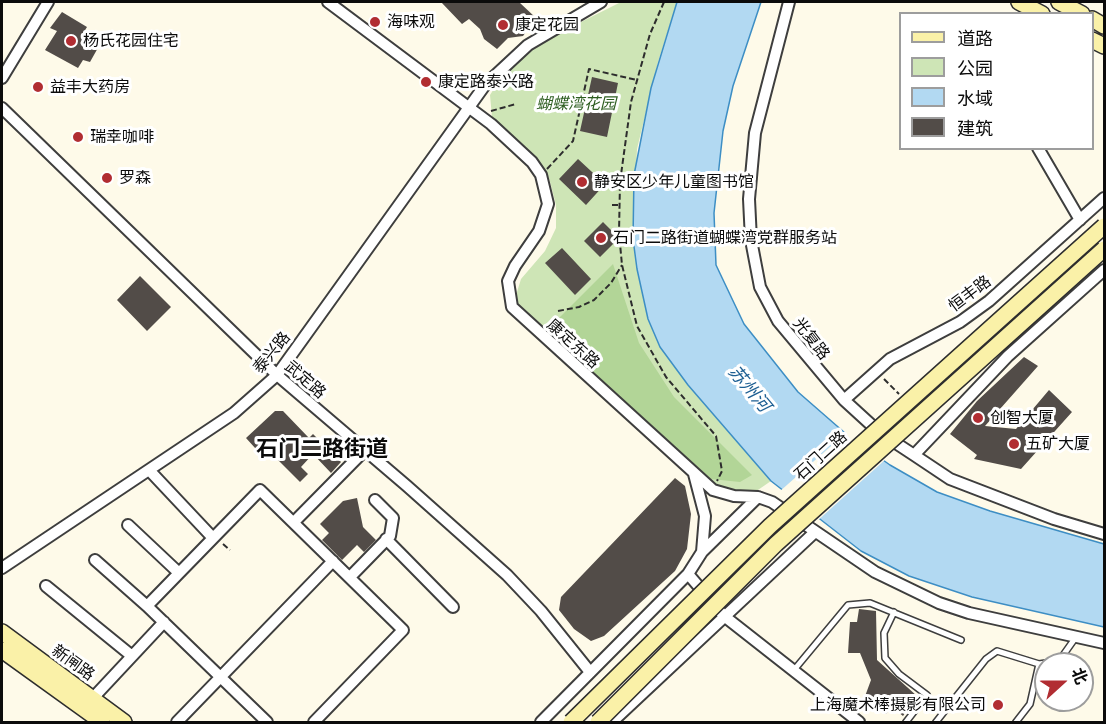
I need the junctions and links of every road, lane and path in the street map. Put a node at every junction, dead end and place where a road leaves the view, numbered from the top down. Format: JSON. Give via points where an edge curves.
{"nodes":[{"id":1,"x":48,"y":2,"type":"edge"},
{"id":2,"x":328,"y":2,"type":"edge"},
{"id":3,"x":601,"y":2,"type":"edge"},
{"id":4,"x":664,"y":2,"type":"edge"},
{"id":5,"x":789,"y":2,"type":"edge"},
{"id":6,"x":1059,"y":2,"type":"edge"},
{"id":7,"x":1023,"y":5,"type":"edge"},
{"id":8,"x":1038,"y":12,"type":"edge"},
{"id":9,"x":1078,"y":12,"type":"edge"},
{"id":10,"x":2,"y":78,"type":"edge"},
{"id":11,"x":637,"y":80,"type":"junction"},
{"id":12,"x":516,"y":104,"type":"dead end"},
{"id":13,"x":468,"y":107,"type":"junction"},
{"id":14,"x":2,"y":108,"type":"edge"},
{"id":15,"x":491,"y":111,"type":"dead end"},
{"id":16,"x":1039,"y":150,"type":"edge"},
{"id":17,"x":541,"y":175,"type":"junction"},
{"id":18,"x":1104,"y":198,"type":"edge"},
{"id":19,"x":612,"y":205,"type":"dead end"},
{"id":20,"x":619,"y":205,"type":"junction"},
{"id":21,"x":1080,"y":220,"type":"junction"},
{"id":22,"x":1104,"y":226,"type":"edge"},
{"id":23,"x":1104,"y":249,"type":"edge"},
{"id":24,"x":622,"y":265,"type":"junction"},
{"id":25,"x":1104,"y":270,"type":"edge"},
{"id":26,"x":558,"y":310,"type":"dead end"},
{"id":27,"x":876,"y":370,"type":"junction"},
{"id":28,"x":277,"y":375,"type":"junction"},
{"id":29,"x":844,"y":400,"type":"junction"},
{"id":30,"x":906,"y":402,"type":"junction"},
{"id":31,"x":365,"y":450,"type":"junction"},
{"id":32,"x":914,"y":455,"type":"junction"},
{"id":33,"x":149,"y":470,"type":"junction"},
{"id":34,"x":694,"y":474,"type":"junction"},
{"id":35,"x":713,"y":490,"type":"junction"},
{"id":36,"x":758,"y":497,"type":"junction"},
{"id":37,"x":375,"y":500,"type":"dead end"},
{"id":38,"x":294,"y":522,"type":"junction"},
{"id":39,"x":128,"y":525,"type":"dead end"},
{"id":40,"x":815,"y":532,"type":"junction"},
{"id":41,"x":1104,"y":534,"type":"edge"},
{"id":42,"x":213,"y":538,"type":"junction"},
{"id":43,"x":386,"y":540,"type":"junction"},
{"id":44,"x":702,"y":552,"type":"junction"},
{"id":45,"x":95,"y":560,"type":"dead end"},
{"id":46,"x":333,"y":561,"type":"junction"},
{"id":47,"x":2,"y":568,"type":"edge"},
{"id":48,"x":179,"y":573,"type":"junction"},
{"id":49,"x":688,"y":574,"type":"junction"},
{"id":50,"x":350,"y":578,"type":"junction"},
{"id":51,"x":46,"y":586,"type":"dead end"},
{"id":52,"x":147,"y":606,"type":"junction"},
{"id":53,"x":453,"y":607,"type":"dead end"},
{"id":54,"x":894,"y":612,"type":"junction"},
{"id":55,"x":724,"y":616,"type":"junction"},
{"id":56,"x":164,"y":622,"type":"junction"},
{"id":57,"x":2,"y":632,"type":"edge"},
{"id":58,"x":1076,"y":637,"type":"junction"},
{"id":59,"x":961,"y":640,"type":"dead end"},
{"id":60,"x":1104,"y":643,"type":"edge"},
{"id":61,"x":2,"y":650,"type":"edge"},
{"id":62,"x":1066,"y":652,"type":"edge"},
{"id":63,"x":132,"y":656,"type":"junction"},
{"id":64,"x":1034,"y":662,"type":"edge"},
{"id":65,"x":793,"y":671,"type":"junction"},
{"id":66,"x":590,"y":672,"type":"junction"},
{"id":67,"x":221,"y":678,"type":"junction"},
{"id":68,"x":1034,"y":686,"type":"edge"},
{"id":69,"x":92,"y":699,"type":"junction"},
{"id":70,"x":102,"y":723,"type":"edge"},
{"id":71,"x":124,"y":723,"type":"edge"},
{"id":72,"x":177,"y":723,"type":"edge"},
{"id":73,"x":267,"y":723,"type":"edge"},
{"id":74,"x":314,"y":723,"type":"edge"},
{"id":75,"x":541,"y":723,"type":"edge"},
{"id":76,"x":571,"y":723,"type":"edge"},
{"id":77,"x":598,"y":723,"type":"edge"},
{"id":78,"x":612,"y":723,"type":"edge"},
{"id":79,"x":860,"y":723,"type":"edge"},
{"id":80,"x":906,"y":723,"type":"edge"},
{"id":81,"x":936,"y":723,"type":"edge"},
{"id":82,"x":1016,"y":723,"type":"edge"}],
"edges":[{"from":1,"to":10,"type":"street"},
{"from":2,"to":13,"type":"street"},
{"from":3,"to":13,"type":"street","name":"泰兴路","via":[[520,51]]},
{"from":4,"to":11,"type":"path"},
{"from":5,"to":29,"type":"street","name":"光复路","via":[[755,134],[749,199],[751,240],[760,287],[778,321]]},
{"from":6,"to":9,"type":"main road"},
{"from":7,"to":8,"type":"main road"},
{"from":11,"to":17,"type":"path","via":[[589,69],[573,141]]},
{"from":11,"to":20,"type":"path"},
{"from":12,"to":15,"type":"path"},
{"from":13,"to":17,"type":"street","via":[[517,147]]},
{"from":13,"to":28,"type":"street","name":"泰兴路"},
{"from":14,"to":28,"type":"street","name":"武定路"},
{"from":16,"to":21,"type":"street"},
{"from":17,"to":34,"type":"street","name":"康定东路","via":[[547,189],[545,218],[508,281],[512,307]]},
{"from":18,"to":21,"type":"street","name":"恒丰路"},
{"from":19,"to":20,"type":"path"},
{"from":20,"to":24,"type":"path"},
{"from":21,"to":27,"type":"street","name":"恒丰路","via":[[970,316],[906,348]]},
{"from":22,"to":30,"type":"main road","name":"石门二路","bridge":true},
{"from":23,"to":77,"type":"main road","bridge":true,"via":[[776,544]]},
{"from":24,"to":26,"type":"path","via":[[594,300]]},
{"from":24,"to":35,"type":"path","via":[[637,326],[666,377],[716,436],[722,471]]},
{"from":25,"to":32,"type":"street","via":[[1001,363]]},
{"from":27,"to":29,"type":"street","name":"恒丰路"},
{"from":27,"to":30,"type":"path"},
{"from":28,"to":31,"type":"street","name":"武定路"},
{"from":28,"to":33,"type":"street","name":"泰兴路","via":[[234,413]]},
{"from":29,"to":32,"type":"street","name":"光复路","via":[[879,432]]},
{"from":30,"to":76,"type":"main road","name":"石门二路","bridge":true,"via":[[770,526]]},
{"from":31,"to":38,"type":"street"},
{"from":31,"to":66,"type":"street","name":"武定路","via":[[525,593]]},
{"from":32,"to":41,"type":"street","name":"光复路","via":[[950,479]]},
{"from":33,"to":42,"type":"street"},
{"from":33,"to":47,"type":"street","name":"泰兴路"},
{"from":34,"to":35,"type":"street","name":"康定东路"},
{"from":34,"to":44,"type":"street","via":[[705,516]]},
{"from":35,"to":36,"type":"street","name":"康定东路"},
{"from":36,"to":40,"type":"street","name":"康定东路","via":[[772,502]]},
{"from":36,"to":44,"type":"street"},
{"from":37,"to":43,"type":"street","via":[[393,518]]},
{"from":38,"to":42,"type":"street","via":[[260,490]]},
{"from":38,"to":46,"type":"street"},
{"from":39,"to":48,"type":"street"},
{"from":40,"to":55,"type":"street"},
{"from":40,"to":58,"type":"street","name":"康定东路","via":[[875,572],[939,603]]},
{"from":42,"to":48,"type":"street"},
{"from":43,"to":50,"type":"street"},
{"from":43,"to":53,"type":"street"},
{"from":44,"to":49,"type":"street"},
{"from":45,"to":52,"type":"street"},
{"from":46,"to":50,"type":"street"},
{"from":46,"to":67,"type":"street"},
{"from":48,"to":52,"type":"street"},
{"from":49,"to":55,"type":"street"},
{"from":49,"to":66,"type":"street"},
{"from":50,"to":74,"type":"street","via":[[403,630]]},
{"from":51,"to":63,"type":"street"},
{"from":52,"to":56,"type":"street"},
{"from":54,"to":59,"type":"lane"},
{"from":54,"to":65,"type":"lane","via":[[870,603],[848,605]]},
{"from":54,"to":80,"type":"lane","via":[[884,633],[885,658],[927,695]]},
{"from":55,"to":65,"type":"street"},
{"from":55,"to":78,"type":"street"},
{"from":56,"to":63,"type":"street"},
{"from":56,"to":67,"type":"street"},
{"from":57,"to":69,"type":"main road","name":"新闸路"},
{"from":58,"to":60,"type":"street","name":"康定东路"},
{"from":58,"to":62,"type":"lane"},
{"from":61,"to":70,"type":"main road","name":"新闸路"},
{"from":63,"to":69,"type":"street"},
{"from":64,"to":81,"type":"lane","via":[[997,651],[986,659]]},
{"from":65,"to":79,"type":"street"},
{"from":66,"to":75,"type":"street"},
{"from":67,"to":72,"type":"street"},
{"from":67,"to":73,"type":"street"},
{"from":68,"to":82,"type":"lane","via":[[1030,704]]},
{"from":69,"to":71,"type":"main road","name":"新闸路"}]}
